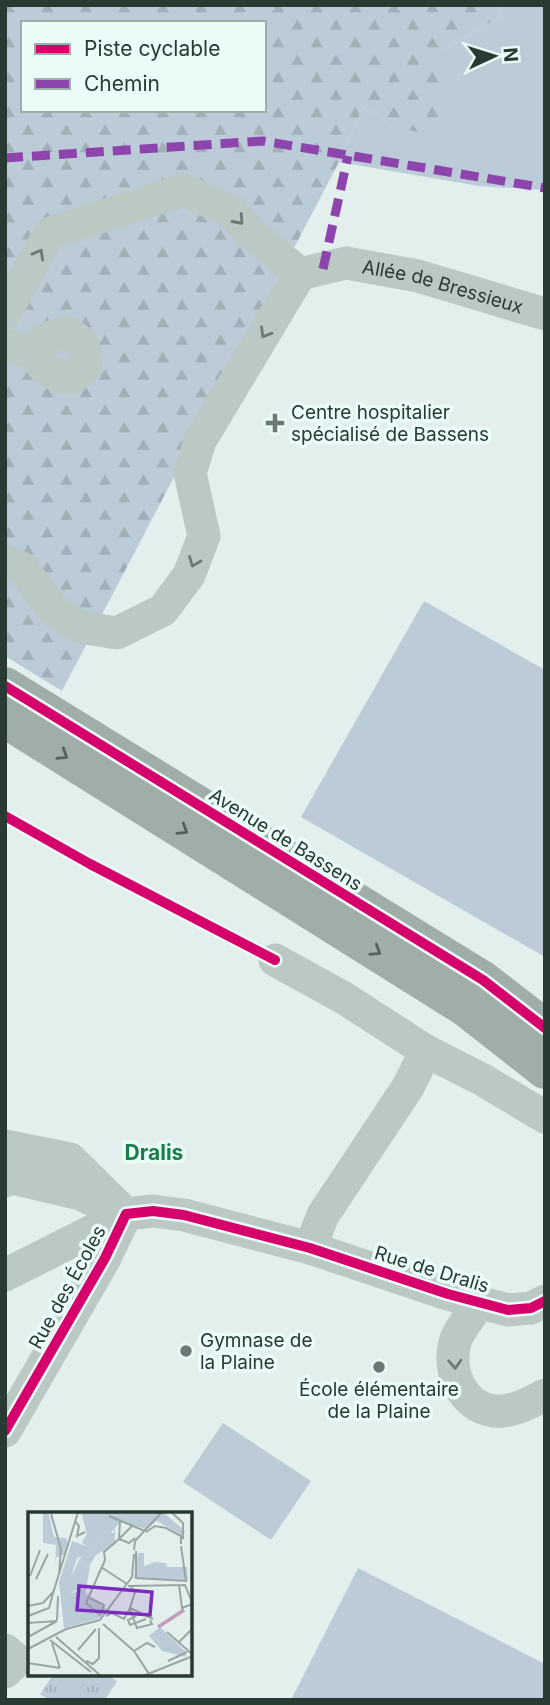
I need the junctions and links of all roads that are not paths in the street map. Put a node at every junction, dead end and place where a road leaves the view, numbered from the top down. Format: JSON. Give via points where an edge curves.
{"nodes":[{"id":1,"x":300,"y":274,"type":"junction"},
{"id":2,"x":5,"y":313,"type":"edge"},
{"id":3,"x":545,"y":314,"type":"edge"},
{"id":4,"x":5,"y":561,"type":"edge"},
{"id":5,"x":5,"y":686,"type":"edge"},
{"id":6,"x":5,"y":719,"type":"edge"},
{"id":7,"x":275,"y":960,"type":"dead end"},
{"id":8,"x":545,"y":1028,"type":"edge"},
{"id":9,"x":426,"y":1051,"type":"junction"},
{"id":10,"x":545,"y":1070,"type":"edge"},
{"id":11,"x":545,"y":1117,"type":"edge"},
{"id":12,"x":5,"y":1146,"type":"edge"},
{"id":13,"x":5,"y":1181,"type":"edge"},
{"id":14,"x":126,"y":1214,"type":"junction"},
{"id":15,"x":310,"y":1248,"type":"junction"},
{"id":16,"x":5,"y":1275,"type":"edge"},
{"id":17,"x":545,"y":1301,"type":"edge"},
{"id":18,"x":480,"y":1303,"type":"junction"},
{"id":19,"x":545,"y":1395,"type":"edge"},
{"id":20,"x":5,"y":1431,"type":"edge"},
{"id":21,"x":5,"y":1650,"type":"edge"},
{"id":22,"x":5,"y":1672,"type":"edge"}],
"edges":[{"from":2,"to":1,"type":"street","one_way":true,"via":[[50,233],[184,190],[232,212]]},
{"from":1,"to":3,"type":"street","name":"Allée de Bressieux","via":[[346,263],[418,276]]},
{"from":1,"to":4,"type":"street","one_way":true,"via":[[200,442],[190,473],[204,536],[189,575],[163,610],[117,633],[79,627],[55,612],[22,568]]},
{"from":5,"to":8,"type":"main road","name":"Avenue de Bassens","via":[[483,980]]},
{"from":6,"to":10,"type":"main road","one_way":true,"via":[[466,1008]]},
{"from":7,"to":9,"type":"street"},
{"from":9,"to":11,"type":"street"},
{"from":9,"to":15,"type":"street","via":[[408,1087],[323,1215]]},
{"from":12,"to":14,"type":"street","via":[[69,1159]]},
{"from":13,"to":14,"type":"street","via":[[12,1178],[80,1194]]},
{"from":14,"to":15,"type":"street","name":"Rue des Écoles","via":[[184,1215]]},
{"from":14,"to":16,"type":"street"},
{"from":14,"to":20,"type":"street","name":"Rue des Écoles"},
{"from":15,"to":18,"type":"street","name":"Rue de Dralis"},
{"from":17,"to":18,"type":"street","name":"Rue de Dralis","via":[[508,1310]]},
{"from":18,"to":19,"type":"street","one_way":true,"via":[[456,1339],[452,1366],[460,1388],[472,1402],[493,1411],[520,1408]]},
{"from":21,"to":22,"type":"street","via":[[17,1660]]}]}
